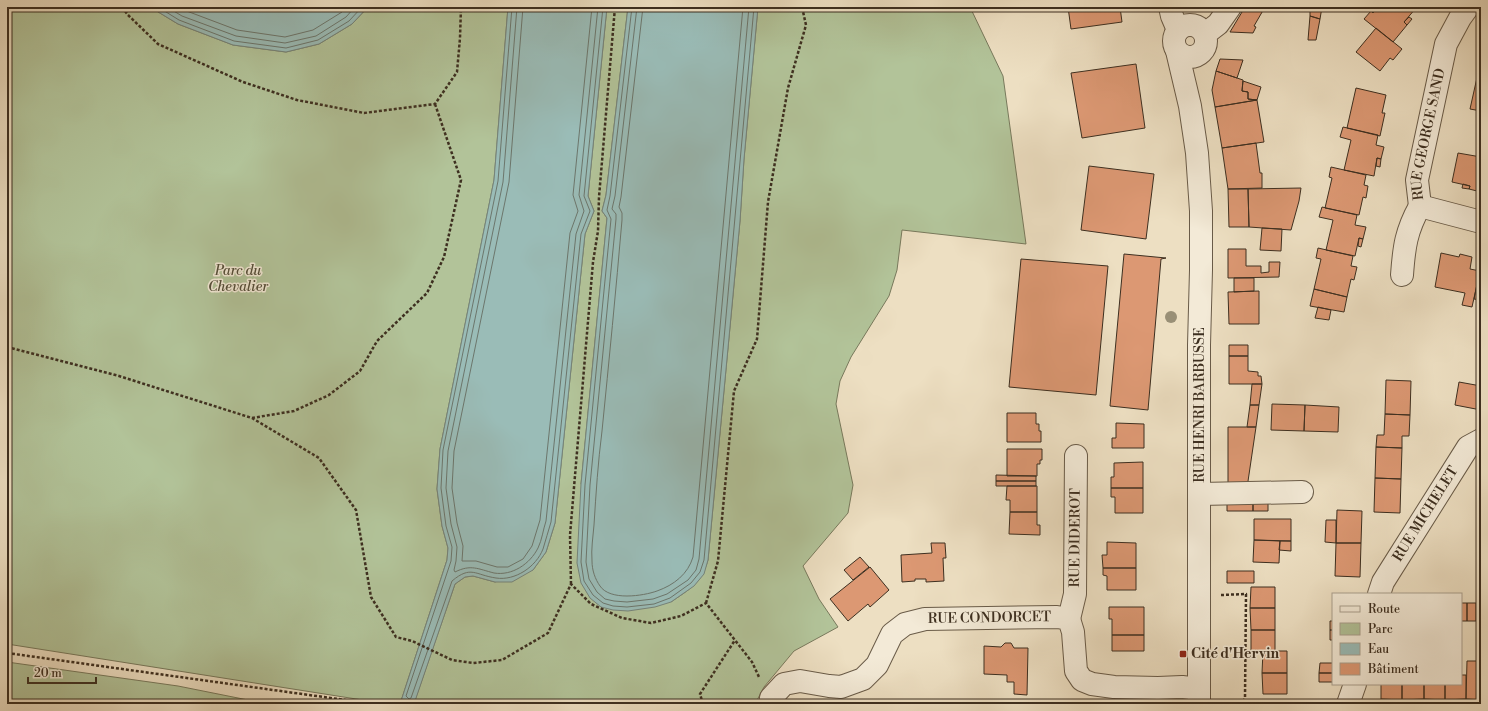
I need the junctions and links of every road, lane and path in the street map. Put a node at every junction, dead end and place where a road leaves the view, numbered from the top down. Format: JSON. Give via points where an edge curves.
{"nodes":[{"id":1,"x":122,"y":7,"type":"edge"},
{"id":2,"x":461,"y":7,"type":"edge"},
{"id":3,"x":615,"y":7,"type":"edge"},
{"id":4,"x":802,"y":7,"type":"edge"},
{"id":5,"x":1170,"y":7,"type":"edge"},
{"id":6,"x":1230,"y":7,"type":"edge"},
{"id":7,"x":1468,"y":7,"type":"edge"},
{"id":8,"x":1178,"y":30,"type":"junction"},
{"id":9,"x":1203,"y":44,"type":"junction"},
{"id":10,"x":1177,"y":51,"type":"junction"},
{"id":11,"x":435,"y":104,"type":"junction"},
{"id":12,"x":1190,"y":106,"type":"junction"},
{"id":13,"x":1420,"y":206,"type":"junction"},
{"id":14,"x":1481,"y":222,"type":"edge"},
{"id":15,"x":1402,"y":275,"type":"dead end"},
{"id":16,"x":7,"y":347,"type":"edge"},
{"id":17,"x":252,"y":418,"type":"junction"},
{"id":18,"x":1481,"y":440,"type":"edge"},
{"id":19,"x":1076,"y":456,"type":"dead end"},
{"id":20,"x":1302,"y":492,"type":"dead end"},
{"id":21,"x":1200,"y":494,"type":"junction"},
{"id":22,"x":571,"y":584,"type":"junction"},
{"id":23,"x":1379,"y":593,"type":"edge"},
{"id":24,"x":1225,"y":595,"type":"dead end"},
{"id":25,"x":706,"y":602,"type":"junction"},
{"id":26,"x":1069,"y":619,"type":"junction"},
{"id":27,"x":735,"y":640,"type":"junction"},
{"id":28,"x":7,"y":653,"type":"edge"},
{"id":29,"x":1355,"y":685,"type":"edge"},
{"id":30,"x":1199,"y":696,"type":"edge"},
{"id":31,"x":770,"y":701,"type":"edge"},
{"id":32,"x":374,"y":704,"type":"edge"},
{"id":33,"x":703,"y":704,"type":"edge"},
{"id":34,"x":1242,"y":704,"type":"edge"},
{"id":35,"x":1348,"y":704,"type":"edge"}],
"edges":[{"from":1,"to":11,"type":"path","via":[[158,44],[243,82],[297,100],[364,113]]},
{"from":2,"to":11,"type":"path","via":[[457,72]]},
{"from":3,"to":22,"type":"path","via":[[598,231],[593,262],[570,535]]},
{"from":4,"to":25,"type":"path","via":[[806,25],[788,88],[768,202],[757,339],[734,391],[718,561]]},
{"from":5,"to":8,"type":"street"},
{"from":6,"to":9,"type":"street"},
{"from":7,"to":13,"type":"street","name":"RUE GEORGE SAND","via":[[1446,44],[1416,180]]},
{"from":8,"to":9,"type":"street","via":[[1193,25],[1202,30]]},
{"from":8,"to":10,"type":"street","via":[[1173,40]]},
{"from":9,"to":10,"type":"street","via":[[1191,57],[1181,55]]},
{"from":9,"to":12,"type":"street","name":"RUE HENRI BARBUSSE","via":[[1195,70]]},
{"from":10,"to":12,"type":"street","name":"RUE HENRI BARBUSSE"},
{"from":11,"to":17,"type":"path","via":[[460,180],[444,257],[427,293],[377,341],[360,371],[329,395],[294,411]]},
{"from":12,"to":21,"type":"street","name":"RUE HENRI BARBUSSE","via":[[1197,153],[1201,211]]},
{"from":13,"to":14,"type":"street","name":"RUE GEORGE SAND"},
{"from":13,"to":15,"type":"street","via":[[1411,222],[1404,248]]},
{"from":16,"to":17,"type":"path","via":[[119,376]]},
{"from":17,"to":22,"type":"path","via":[[319,458],[356,510],[371,597],[396,637],[412,641],[452,660],[473,663],[502,660],[548,632]]},
{"from":18,"to":23,"type":"street","name":"RUE MICHELET","via":[[1468,447]]},
{"from":19,"to":26,"type":"street","name":"RUE DIDEROT","via":[[1075,594]]},
{"from":20,"to":21,"type":"street"},
{"from":21,"to":30,"type":"street","name":"RUE HENRI BARBUSSE"},
{"from":22,"to":25,"type":"path","via":[[592,604],[622,618],[651,624],[681,616]]},
{"from":24,"to":34,"type":"path","via":[[1246,594],[1245,698]]},
{"from":25,"to":27,"type":"path"},
{"from":26,"to":30,"type":"street","name":"RUE CONDORCET","via":[[1073,632],[1076,671],[1082,680],[1114,687],[1182,687]]},
{"from":26,"to":31,"type":"street","name":"RUE CONDORCET","via":[[925,619],[905,624],[892,634],[877,666],[863,679],[841,687],[800,680],[784,684]]},
{"from":27,"to":31,"type":"path","via":[[752,662]]},
{"from":27,"to":33,"type":"path","via":[[700,694]]},
{"from":28,"to":32,"type":"path"},
{"from":29,"to":35,"type":"street"}]}
